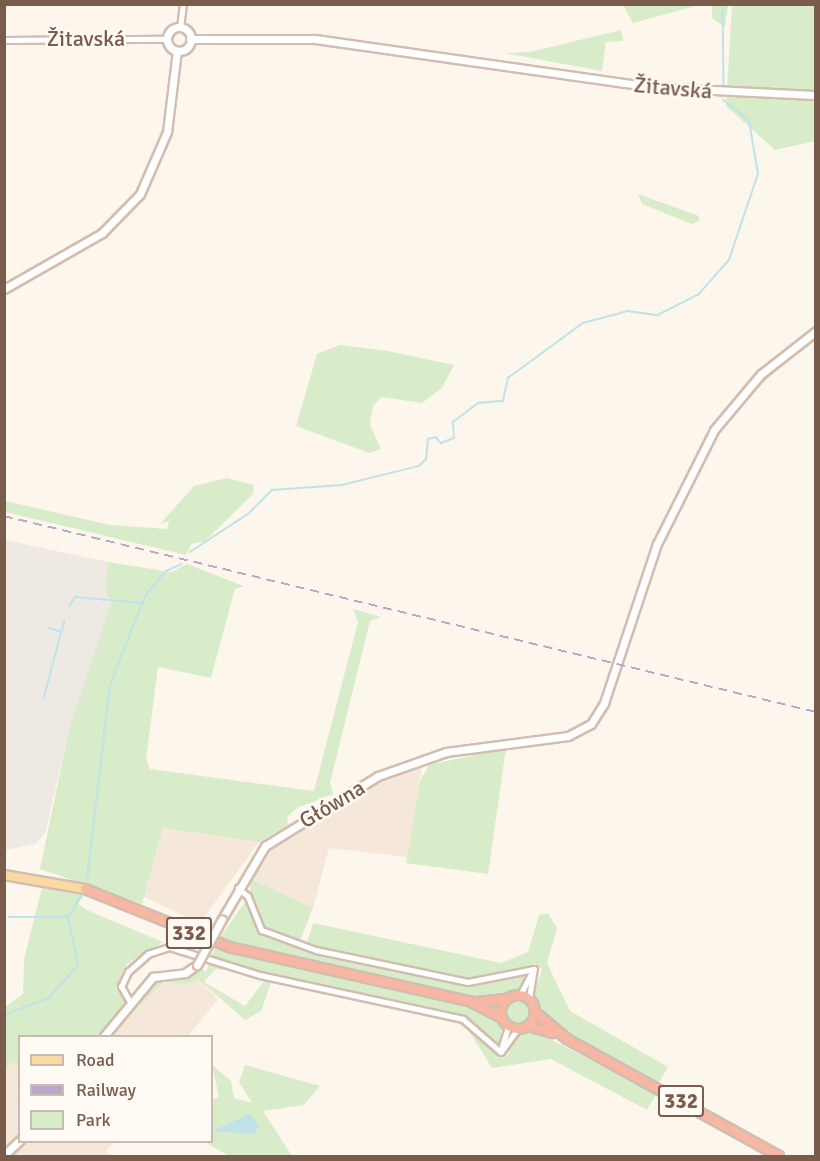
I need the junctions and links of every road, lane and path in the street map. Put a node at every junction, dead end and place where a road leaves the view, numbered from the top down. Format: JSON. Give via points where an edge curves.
{"nodes":[{"id":1,"x":183,"y":4,"type":"edge"},
{"id":2,"x":180,"y":28,"type":"junction"},
{"id":3,"x":167,"y":39,"type":"junction"},
{"id":4,"x":190,"y":39,"type":"junction"},
{"id":5,"x":4,"y":40,"type":"edge"},
{"id":6,"x":177,"y":51,"type":"junction"},
{"id":7,"x":816,"y":95,"type":"edge"},
{"id":8,"x":4,"y":290,"type":"edge"},
{"id":9,"x":816,"y":331,"type":"edge"},
{"id":10,"x":4,"y":875,"type":"edge"},
{"id":11,"x":238,"y":888,"type":"junction"},
{"id":12,"x":86,"y":889,"type":"joint"},
{"id":13,"x":534,"y":969,"type":"junction"},
{"id":14,"x":525,"y":997,"type":"junction"},
{"id":15,"x":506,"y":999,"type":"junction"},
{"id":16,"x":469,"y":1001,"type":"junction"},
{"id":17,"x":131,"y":1004,"type":"junction"},
{"id":18,"x":535,"y":1012,"type":"junction"},
{"id":19,"x":501,"y":1017,"type":"junction"},
{"id":20,"x":528,"y":1026,"type":"junction"},
{"id":21,"x":508,"y":1027,"type":"junction"},
{"id":22,"x":517,"y":1030,"type":"junction"},
{"id":23,"x":105,"y":1035,"type":"edge"},
{"id":24,"x":567,"y":1039,"type":"junction"},
{"id":25,"x":501,"y":1053,"type":"junction"},
{"id":26,"x":18,"y":1142,"type":"edge"},
{"id":27,"x":4,"y":1155,"type":"edge"},
{"id":28,"x":779,"y":1156,"type":"edge"}],
"edges":[{"from":1,"to":2,"type":"street"},
{"from":2,"to":3,"type":"street"},
{"from":2,"to":4,"type":"street"},
{"from":3,"to":5,"type":"street","name":"Žitavská"},
{"from":3,"to":6,"type":"street"},
{"from":4,"to":6,"type":"street"},
{"from":4,"to":7,"type":"street","name":"Žitavská","via":[[315,39],[619,83],[726,93]]},
{"from":6,"to":8,"type":"street","via":[[167,132],[140,194],[83,246]]},
{"from":9,"to":11,"type":"street","name":"Główna","via":[[761,374],[714,430],[657,544],[599,714],[585,730],[446,752],[378,776],[270,842]]},
{"from":10,"to":12,"type":"main road"},
{"from":11,"to":13,"type":"street","via":[[248,896],[262,930],[316,950],[468,982]]},
{"from":11,"to":17,"type":"street","name":"Główna","bridge":true,"via":[[197,965],[184,973],[159,973]]},
{"from":12,"to":16,"type":"highway","number":"332","via":[[229,947]]},
{"from":13,"to":14,"type":"street"},
{"from":13,"to":14,"type":"street"},
{"from":14,"to":15,"type":"highway","number":"332"},
{"from":14,"to":18,"type":"highway","number":"332"},
{"from":15,"to":16,"type":"highway","number":"332"},
{"from":15,"to":19,"type":"highway"},
{"from":16,"to":19,"type":"highway","number":"332"},
{"from":17,"to":23,"type":"street","name":"Główna"},
{"from":17,"to":25,"type":"street","via":[[123,980],[148,954],[170,947],[260,975],[463,1020]]},
{"from":18,"to":20,"type":"highway"},
{"from":18,"to":24,"type":"highway","number":"332"},
{"from":19,"to":21,"type":"highway","number":"332"},
{"from":20,"to":22,"type":"highway"},
{"from":20,"to":24,"type":"highway","number":"332"},
{"from":21,"to":22,"type":"highway"},
{"from":21,"to":25,"type":"street"},
{"from":22,"to":25,"type":"street"},
{"from":24,"to":28,"type":"highway","number":"332"},
{"from":26,"to":27,"type":"street"}]}
